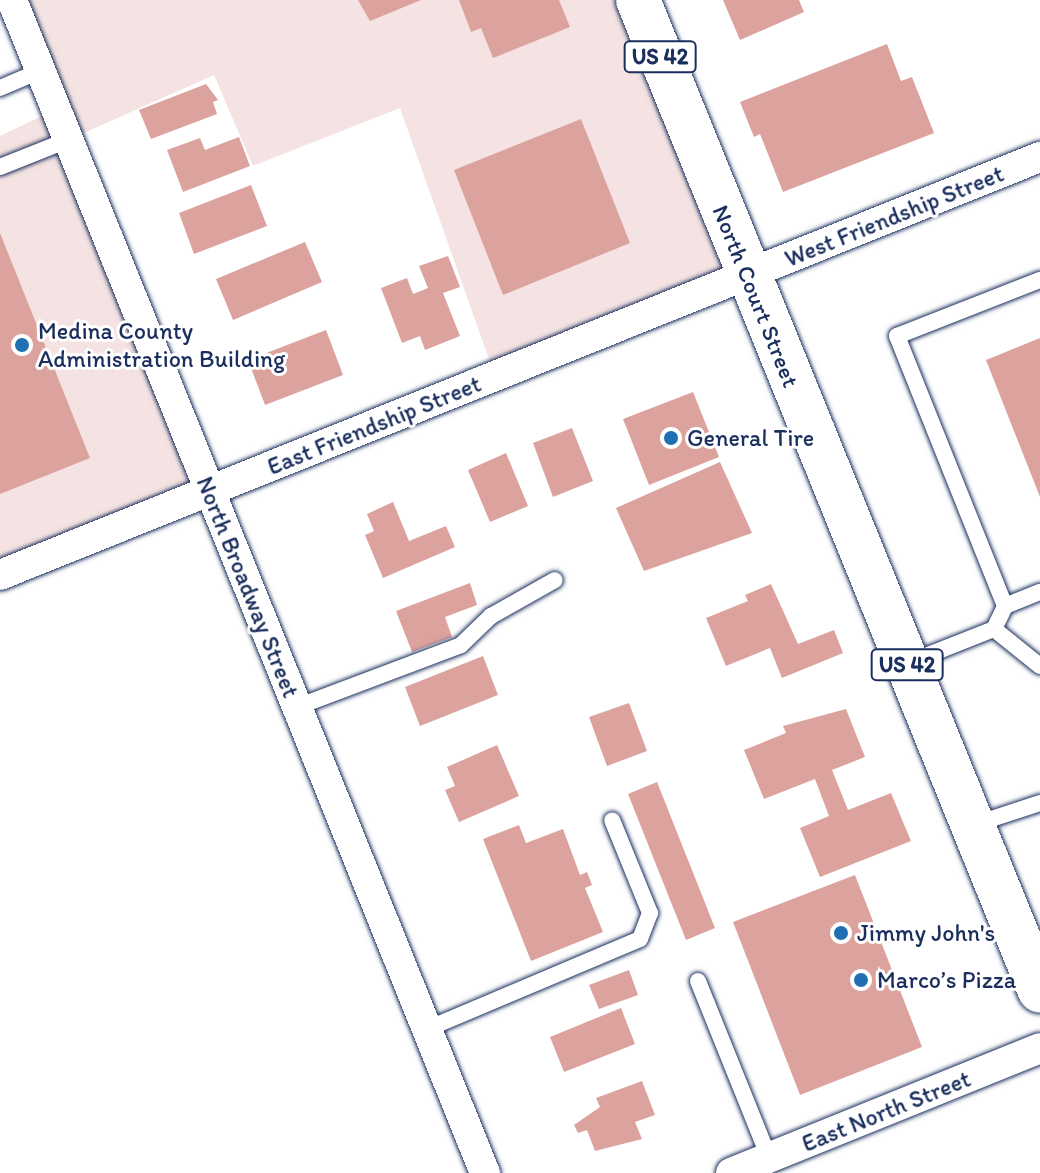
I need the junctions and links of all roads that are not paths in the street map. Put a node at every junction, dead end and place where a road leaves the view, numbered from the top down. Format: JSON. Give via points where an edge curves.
{"nodes":[{"id":1,"x":12,"y":0,"type":"edge"},
{"id":2,"x":638,"y":0,"type":"edge"},
{"id":3,"x":40,"y":71,"type":"junction"},
{"id":4,"x":0,"y":88,"type":"edge"},
{"id":5,"x":68,"y":140,"type":"junction"},
{"id":6,"x":1040,"y":157,"type":"edge"},
{"id":7,"x":0,"y":167,"type":"edge"},
{"id":8,"x":747,"y":274,"type":"junction"},
{"id":9,"x":1040,"y":280,"type":"edge"},
{"id":10,"x":209,"y":491,"type":"junction"},
{"id":11,"x":0,"y":575,"type":"edge"},
{"id":12,"x":555,"y":580,"type":"dead end"},
{"id":13,"x":1040,"y":592,"type":"edge"},
{"id":14,"x":1005,"y":606,"type":"junction"},
{"id":15,"x":994,"y":629,"type":"junction"},
{"id":16,"x":906,"y":663,"type":"junction"},
{"id":17,"x":1040,"y":666,"type":"edge"},
{"id":18,"x":297,"y":707,"type":"junction"},
{"id":19,"x":1040,"y":803,"type":"edge"},
{"id":20,"x":612,"y":820,"type":"dead end"},
{"id":21,"x":972,"y":825,"type":"junction"},
{"id":22,"x":698,"y":981,"type":"dead end"},
{"id":23,"x":1040,"y":991,"type":"edge"},
{"id":24,"x":427,"y":1029,"type":"junction"},
{"id":25,"x":1040,"y":1048,"type":"edge"},
{"id":26,"x":769,"y":1158,"type":"junction"},
{"id":27,"x":485,"y":1173,"type":"edge"},
{"id":28,"x":731,"y":1173,"type":"edge"}],
"edges":[{"from":1,"to":3,"type":"street","name":"North Broadway Street"},
{"from":2,"to":8,"type":"main road","name":"North Court Street","number":"US 42"},
{"from":3,"to":4,"type":"lane"},
{"from":3,"to":5,"type":"street","name":"North Broadway Street"},
{"from":5,"to":7,"type":"lane"},
{"from":5,"to":10,"type":"street","name":"North Broadway Street"},
{"from":6,"to":8,"type":"street","name":"West Friendship Street"},
{"from":8,"to":10,"type":"street","name":"East Friendship Street"},
{"from":8,"to":16,"type":"main road","name":"North Court Street","number":"US 42"},
{"from":9,"to":14,"type":"lane","via":[[897,336]]},
{"from":10,"to":11,"type":"street","name":"East Friendship Street"},
{"from":10,"to":18,"type":"street","name":"North Broadway Street"},
{"from":12,"to":18,"type":"lane","via":[[491,616],[461,645]]},
{"from":13,"to":14,"type":"lane"},
{"from":14,"to":15,"type":"lane"},
{"from":15,"to":16,"type":"lane"},
{"from":15,"to":17,"type":"lane"},
{"from":16,"to":21,"type":"main road","name":"North Court Street","number":"US 42"},
{"from":18,"to":24,"type":"street","name":"North Broadway Street"},
{"from":19,"to":21,"type":"lane"},
{"from":20,"to":24,"type":"lane","via":[[650,913],[640,939]]},
{"from":21,"to":23,"type":"main road","name":"North Court Street","number":"US 42"},
{"from":22,"to":26,"type":"lane"},
{"from":24,"to":27,"type":"street","name":"North Broadway Street"},
{"from":25,"to":26,"type":"street","name":"East North Street"},
{"from":26,"to":28,"type":"street","name":"East North Street"}]}
